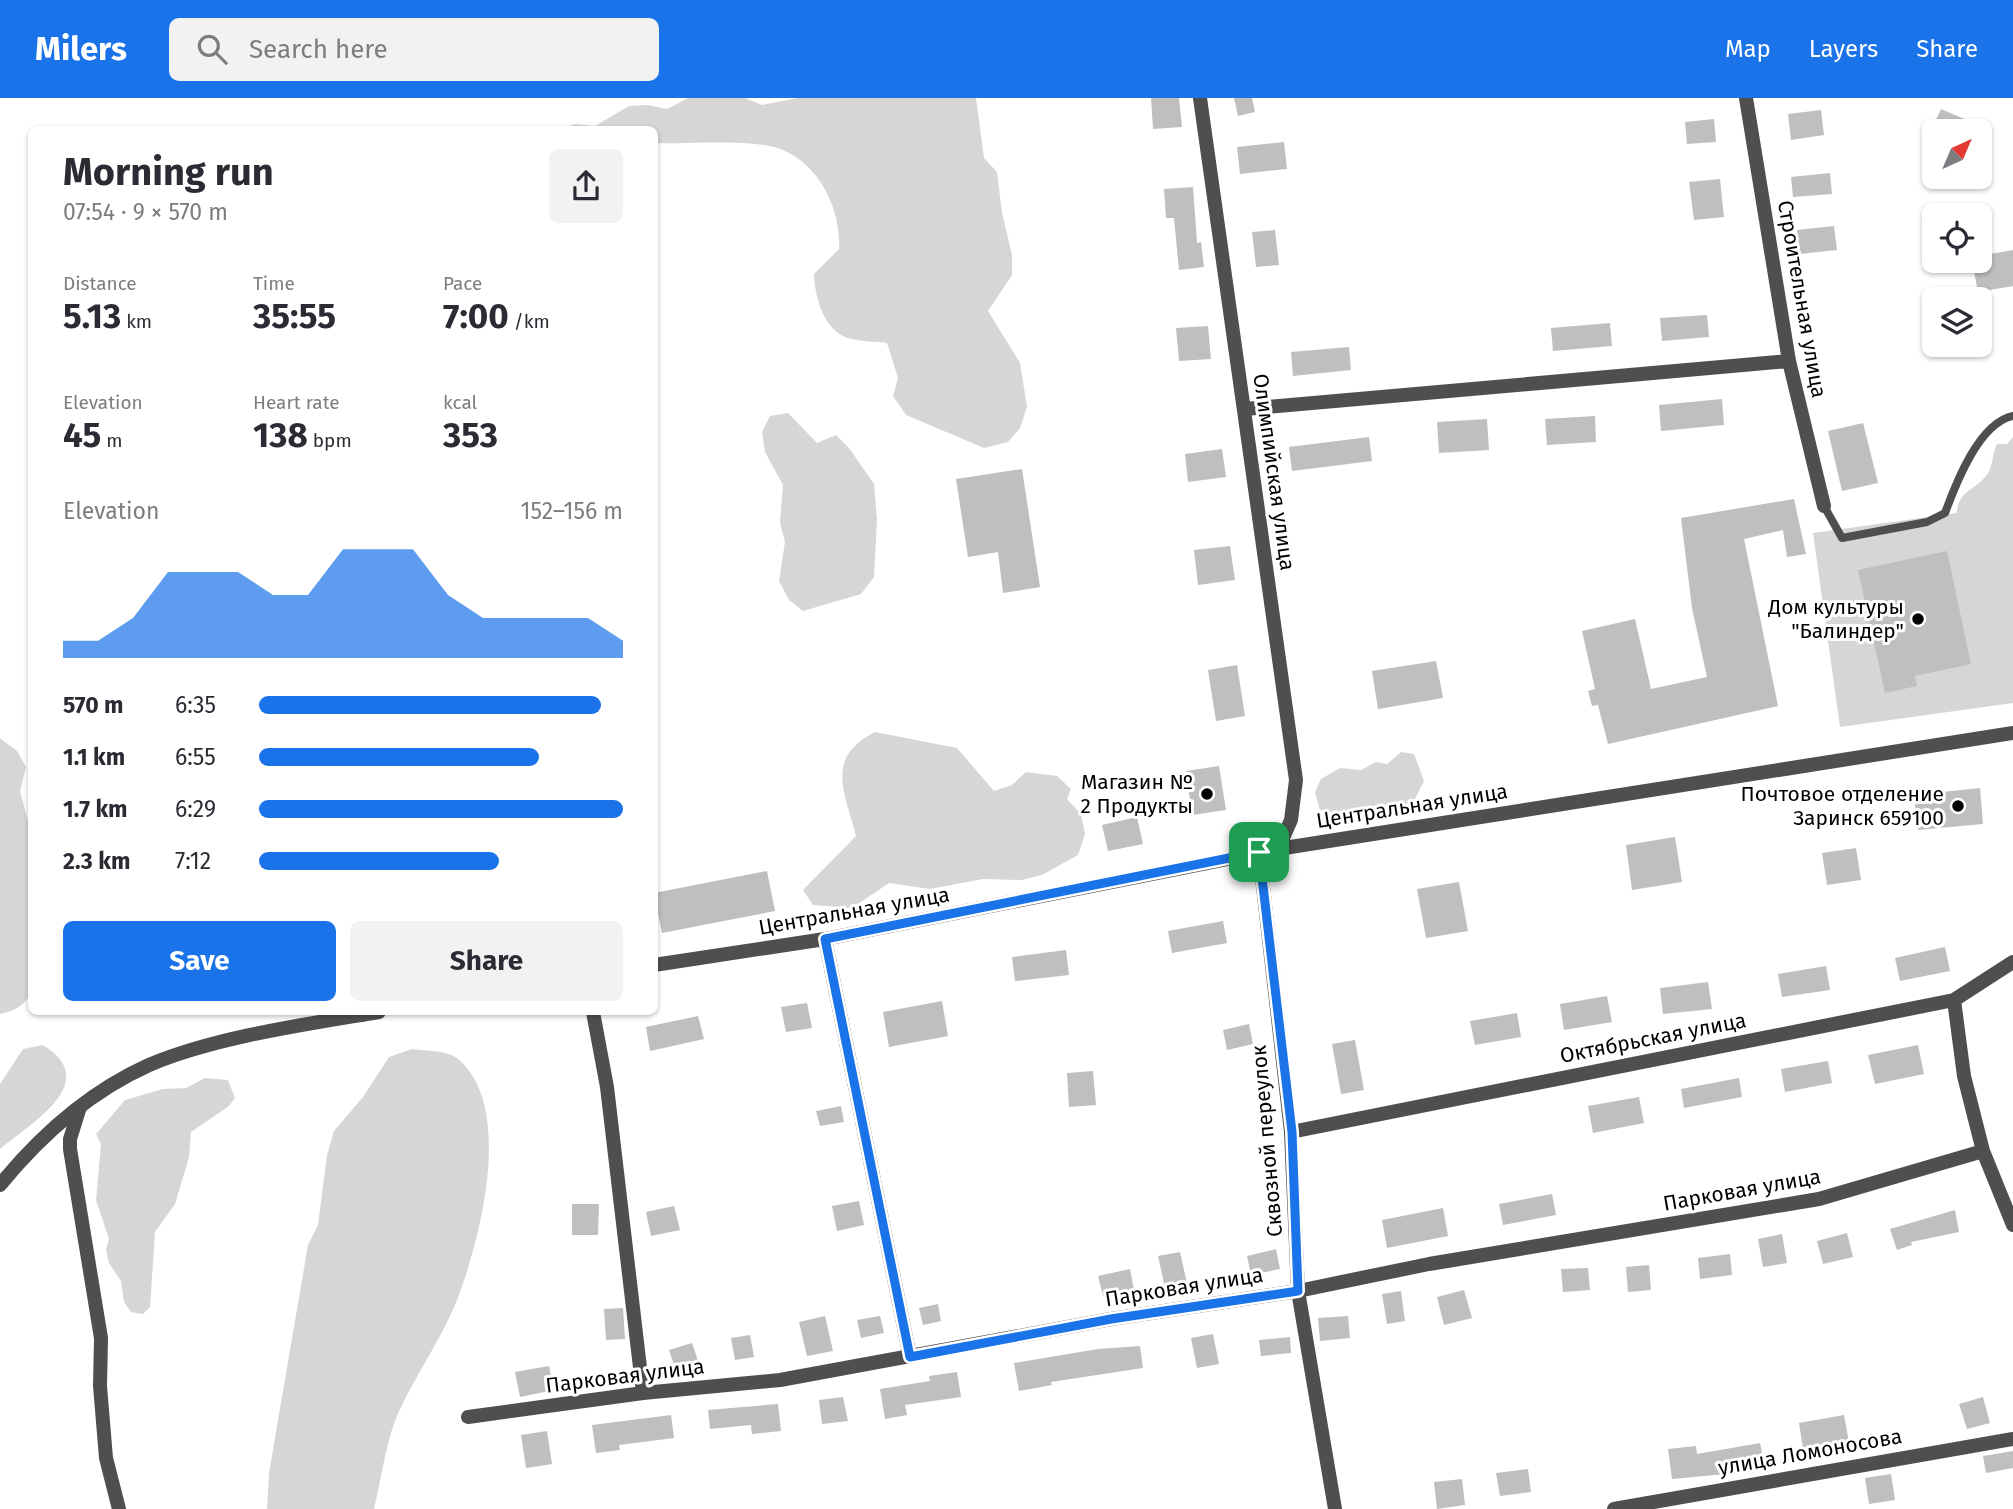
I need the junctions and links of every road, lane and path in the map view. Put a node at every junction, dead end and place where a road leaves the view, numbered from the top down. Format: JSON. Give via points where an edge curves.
{"nodes":[{"id":1,"x":1200,"y":98,"type":"edge"},
{"id":2,"x":1746,"y":98,"type":"edge"},
{"id":3,"x":1789,"y":361,"type":"junction"},
{"id":4,"x":1245,"y":409,"type":"junction"},
{"id":5,"x":2013,"y":416,"type":"edge"},
{"id":6,"x":1824,"y":506,"type":"joint"},
{"id":7,"x":2013,"y":733,"type":"edge"},
{"id":8,"x":1278,"y":849,"type":"junction"},
{"id":9,"x":1259,"y":852,"type":"junction"},
{"id":10,"x":825,"y":939,"type":"junction"},
{"id":11,"x":2013,"y":962,"type":"edge"},
{"id":12,"x":658,"y":964,"type":"edge"},
{"id":13,"x":1954,"y":1000,"type":"junction"},
{"id":14,"x":364,"y":1015,"type":"edge"},
{"id":15,"x":594,"y":1015,"type":"edge"},
{"id":16,"x":80,"y":1107,"type":"junction"},
{"id":17,"x":1292,"y":1132,"type":"junction"},
{"id":18,"x":1983,"y":1151,"type":"junction"},
{"id":19,"x":0,"y":1185,"type":"edge"},
{"id":20,"x":2013,"y":1224,"type":"edge"},
{"id":21,"x":1298,"y":1291,"type":"junction"},
{"id":22,"x":910,"y":1357,"type":"junction"},
{"id":23,"x":643,"y":1393,"type":"junction"},
{"id":24,"x":468,"y":1417,"type":"dead end"},
{"id":25,"x":2013,"y":1438,"type":"edge"},
{"id":26,"x":119,"y":1509,"type":"edge"},
{"id":27,"x":1335,"y":1509,"type":"edge"},
{"id":28,"x":1614,"y":1509,"type":"edge"}],
"edges":[{"from":1,"to":4,"type":"street","name":"Олимпийская улица"},
{"from":2,"to":3,"type":"street","name":"Строительная улица"},
{"from":3,"to":4,"type":"street"},
{"from":3,"to":6,"type":"street","name":"Строительная улица"},
{"from":4,"to":8,"type":"street","name":"Олимпийская улица","via":[[1296,780],[1291,820]]},
{"from":5,"to":6,"type":"lane","via":[[1991,426],[1959,477],[1945,513],[1927,522],[1842,538]]},
{"from":7,"to":8,"type":"street","name":"Центральная улица"},
{"from":8,"to":9,"type":"street","name":"Центральная улица"},
{"from":9,"to":10,"type":"street","name":"Центральная улица"},
{"from":9,"to":17,"type":"street","name":"Сквозной переулок"},
{"from":10,"to":12,"type":"street","name":"Центральная улица"},
{"from":10,"to":22,"type":"street"},
{"from":11,"to":13,"type":"street","name":"Октябрьская улица"},
{"from":13,"to":17,"type":"street","name":"Октябрьская улица"},
{"from":13,"to":18,"type":"street","via":[[1964,1076]]},
{"from":14,"to":16,"type":"street","via":[[204,1047],[150,1065]]},
{"from":15,"to":23,"type":"street","via":[[607,1087]]},
{"from":16,"to":19,"type":"street","via":[[48,1133]]},
{"from":16,"to":26,"type":"street","via":[[70,1149],[101,1338],[107,1458]]},
{"from":17,"to":21,"type":"street","name":"Сквозной переулок"},
{"from":18,"to":20,"type":"street"},
{"from":18,"to":21,"type":"street","name":"Парковая улица","via":[[1819,1199],[1429,1264]]},
{"from":21,"to":22,"type":"street","name":"Парковая улица","via":[[1111,1319]]},
{"from":21,"to":27,"type":"street","name":"Сквозной переулок"},
{"from":22,"to":23,"type":"street","name":"Парковая улица","via":[[780,1380]]},
{"from":23,"to":24,"type":"street","name":"Парковая улица"},
{"from":25,"to":28,"type":"street","name":"улица Ломоносова"}]}
